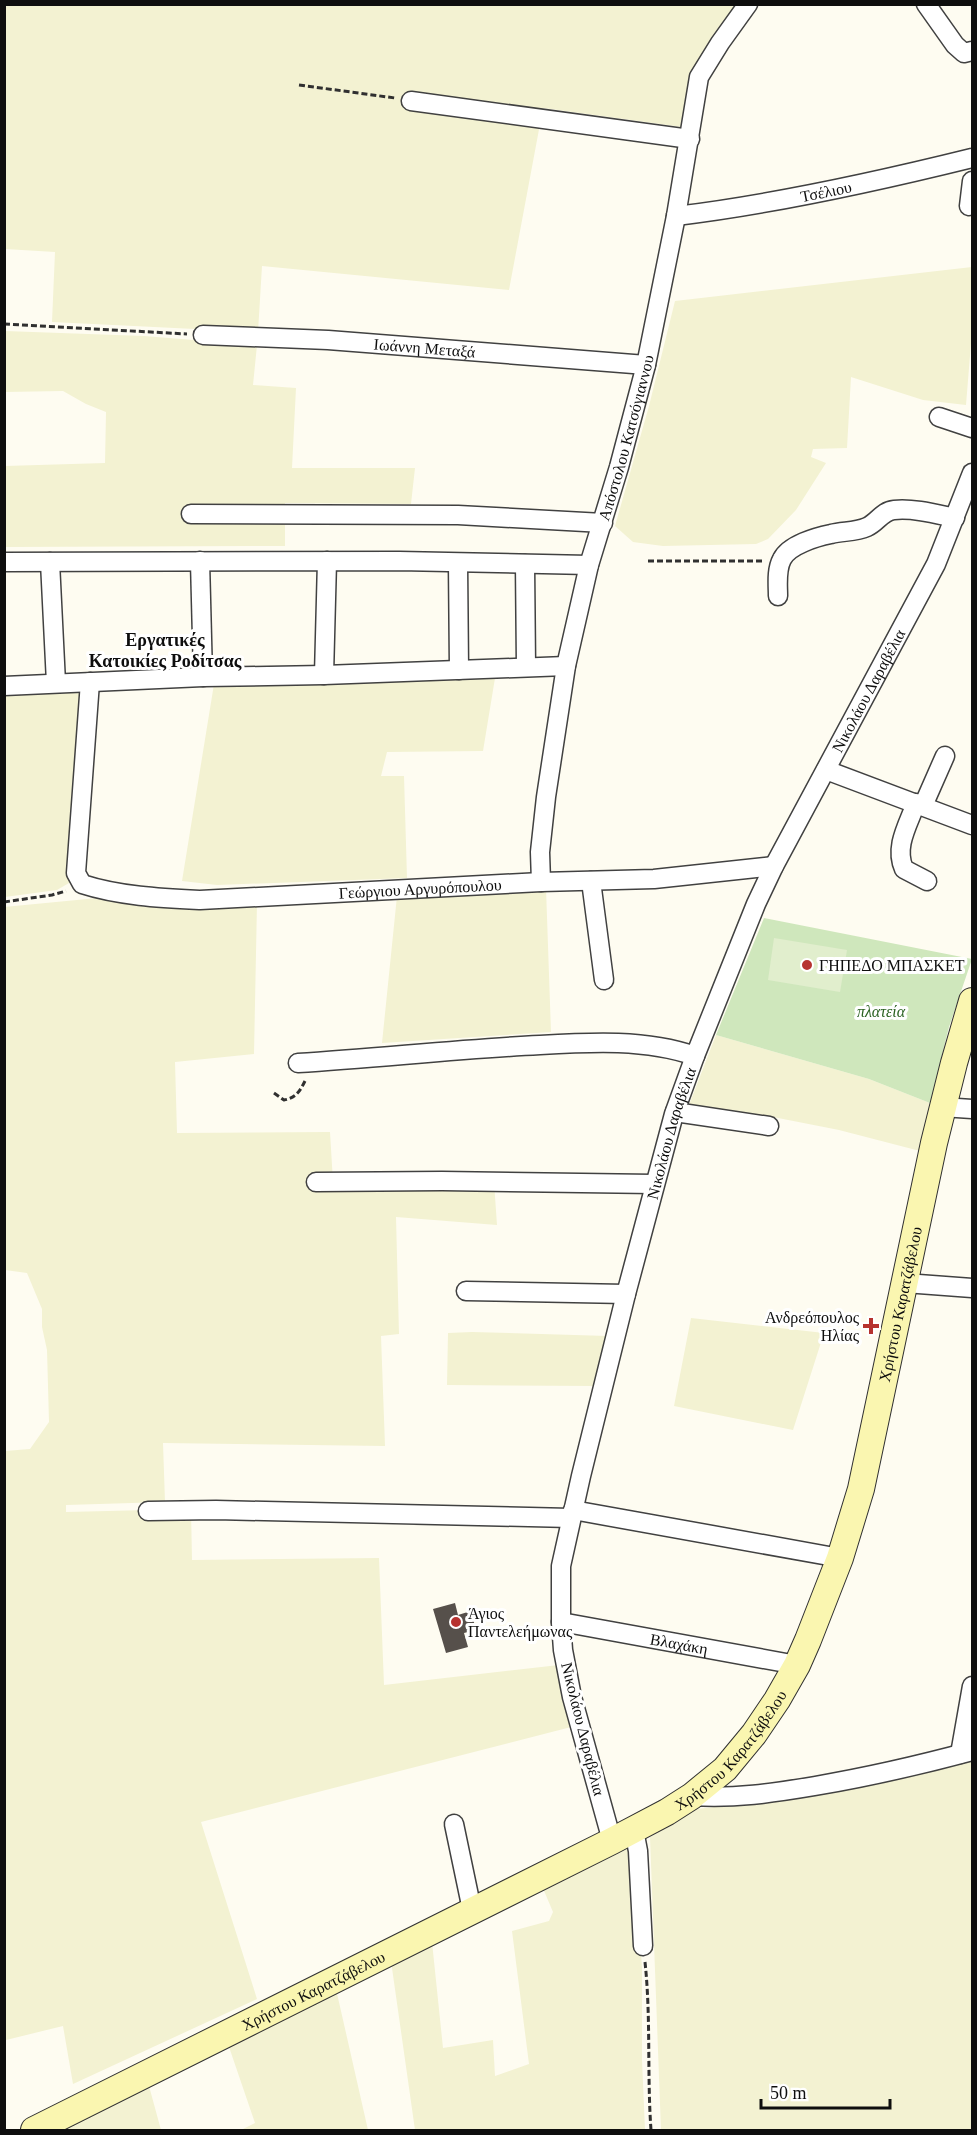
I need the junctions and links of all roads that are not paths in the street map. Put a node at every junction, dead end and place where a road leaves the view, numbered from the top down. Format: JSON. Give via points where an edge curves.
{"nodes":[{"id":1,"x":748,"y":4,"type":"edge"},
{"id":2,"x":926,"y":4,"type":"edge"},
{"id":3,"x":972,"y":54,"type":"edge"},
{"id":4,"x":411,"y":101,"type":"road end"},
{"id":5,"x":690,"y":139,"type":"junction"},
{"id":6,"x":972,"y":158,"type":"edge"},
{"id":7,"x":972,"y":181,"type":"edge"},
{"id":8,"x":969,"y":206,"type":"dead end"},
{"id":9,"x":676,"y":216,"type":"junction"},
{"id":10,"x":203,"y":334,"type":"road end"},
{"id":11,"x":646,"y":365,"type":"junction"},
{"id":12,"x":939,"y":417,"type":"dead end"},
{"id":13,"x":972,"y":428,"type":"edge"},
{"id":14,"x":972,"y":473,"type":"edge"},
{"id":15,"x":962,"y":511,"type":"edge"},
{"id":16,"x":191,"y":514,"type":"dead end"},
{"id":17,"x":603,"y":523,"type":"junction"},
{"id":18,"x":200,"y":561,"type":"junction"},
{"id":19,"x":327,"y":561,"type":"junction"},
{"id":20,"x":4,"y":562,"type":"edge"},
{"id":21,"x":50,"y":562,"type":"junction"},
{"id":22,"x":458,"y":563,"type":"junction"},
{"id":23,"x":525,"y":564,"type":"junction"},
{"id":24,"x":589,"y":565,"type":"junction"},
{"id":25,"x":778,"y":596,"type":"dead end"},
{"id":26,"x":566,"y":666,"type":"junction"},
{"id":27,"x":526,"y":667,"type":"junction"},
{"id":28,"x":459,"y":670,"type":"junction"},
{"id":29,"x":324,"y":675,"type":"junction"},
{"id":30,"x":203,"y":677,"type":"junction"},
{"id":31,"x":90,"y":682,"type":"junction"},
{"id":32,"x":56,"y":683,"type":"junction"},
{"id":33,"x":4,"y":686,"type":"edge"},
{"id":34,"x":945,"y":756,"type":"dead end"},
{"id":35,"x":826,"y":770,"type":"junction"},
{"id":36,"x":919,"y":805,"type":"junction"},
{"id":37,"x":972,"y":825,"type":"edge"},
{"id":38,"x":774,"y":866,"type":"junction"},
{"id":39,"x":927,"y":880,"type":"dead end"},
{"id":40,"x":591,"y":881,"type":"junction"},
{"id":41,"x":541,"y":882,"type":"junction"},
{"id":42,"x":604,"y":980,"type":"dead end"},
{"id":43,"x":972,"y":1001,"type":"edge"},
{"id":44,"x":695,"y":1056,"type":"junction"},
{"id":45,"x":305,"y":1063,"type":"road end"},
{"id":46,"x":942,"y":1107,"type":"junction"},
{"id":47,"x":972,"y":1109,"type":"edge"},
{"id":48,"x":675,"y":1112,"type":"junction"},
{"id":49,"x":770,"y":1126,"type":"dead end"},
{"id":50,"x":316,"y":1182,"type":"dead end"},
{"id":51,"x":654,"y":1184,"type":"junction"},
{"id":52,"x":905,"y":1283,"type":"junction"},
{"id":53,"x":972,"y":1288,"type":"edge"},
{"id":54,"x":466,"y":1291,"type":"dead end"},
{"id":55,"x":626,"y":1294,"type":"junction"},
{"id":56,"x":148,"y":1511,"type":"dead end"},
{"id":57,"x":572,"y":1514,"type":"junction"},
{"id":58,"x":840,"y":1558,"type":"junction"},
{"id":59,"x":561,"y":1622,"type":"junction"},
{"id":60,"x":797,"y":1665,"type":"junction"},
{"id":61,"x":972,"y":1686,"type":"edge"},
{"id":62,"x":966,"y":1752,"type":"edge"},
{"id":63,"x":692,"y":1796,"type":"junction"},
{"id":64,"x":454,"y":1824,"type":"dead end"},
{"id":65,"x":623,"y":1836,"type":"junction"},
{"id":66,"x":472,"y":1910,"type":"junction"},
{"id":67,"x":643,"y":1946,"type":"road end"},
{"id":68,"x":34,"y":2130,"type":"edge"}],
"edges":[{"from":1,"to":5,"type":"street","name":"Απόστολου Κατσόγιαννου","via":[[699,77]]},
{"from":2,"to":3,"type":"street","via":[[955,45]]},
{"from":4,"to":5,"type":"street"},
{"from":5,"to":9,"type":"street","name":"Απόστολου Κατσόγιαννου"},
{"from":6,"to":9,"type":"street","name":"Τσέλιου","via":[[862,184]]},
{"from":7,"to":8,"type":"street"},
{"from":9,"to":11,"type":"street","name":"Απόστολου Κατσόγιαννου"},
{"from":10,"to":11,"type":"street","name":"Ιωάννη Μεταξά"},
{"from":11,"to":17,"type":"street","name":"Απόστολου Κατσόγιαννου"},
{"from":12,"to":13,"type":"street"},
{"from":14,"to":15,"type":"street","name":"Νικολάου Δαραβέλια"},
{"from":15,"to":25,"type":"street","via":[[894,510],[867,527],[831,534],[794,548],[782,558]]},
{"from":15,"to":35,"type":"street","name":"Νικολάου Δαραβέλια"},
{"from":16,"to":17,"type":"street","via":[[458,515]]},
{"from":17,"to":24,"type":"street","name":"Απόστολου Κατσόγιαννου"},
{"from":18,"to":19,"type":"street"},
{"from":18,"to":21,"type":"street"},
{"from":18,"to":30,"type":"street"},
{"from":19,"to":22,"type":"street"},
{"from":19,"to":29,"type":"street"},
{"from":20,"to":21,"type":"street"},
{"from":21,"to":32,"type":"street"},
{"from":22,"to":23,"type":"street"},
{"from":22,"to":28,"type":"street"},
{"from":23,"to":24,"type":"street"},
{"from":23,"to":27,"type":"street"},
{"from":24,"to":26,"type":"street","name":"Απόστολου Κατσόγιαννου"},
{"from":26,"to":27,"type":"street"},
{"from":26,"to":41,"type":"street","name":"Απόστολου Κατσόγιαννου","via":[[546,797]]},
{"from":27,"to":28,"type":"street"},
{"from":28,"to":29,"type":"street"},
{"from":29,"to":30,"type":"street"},
{"from":30,"to":31,"type":"street"},
{"from":31,"to":32,"type":"street"},
{"from":31,"to":41,"type":"street","name":"Γεώργιου Αργυρόπουλου","via":[[79,878],[99,889],[200,900]]},
{"from":32,"to":33,"type":"street"},
{"from":34,"to":36,"type":"street"},
{"from":35,"to":36,"type":"street"},
{"from":35,"to":38,"type":"street","name":"Νικολάου Δαραβέλια"},
{"from":36,"to":37,"type":"street"},
{"from":36,"to":39,"type":"street","via":[[900,844],[899,860],[904,869]]},
{"from":38,"to":40,"type":"street","name":"Γεώργιου Αργυρόπουλου","via":[[654,879]]},
{"from":38,"to":44,"type":"street","name":"Νικολάου Δαραβέλια"},
{"from":40,"to":41,"type":"street","name":"Γεώργιου Αργυρόπουλου"},
{"from":40,"to":42,"type":"street"},
{"from":43,"to":46,"type":"street","name":"Χρήστου Καρατζάβελου"},
{"from":44,"to":45,"type":"street","via":[[614,1043],[464,1048]]},
{"from":44,"to":48,"type":"street","name":"Νικολάου Δαραβέλια"},
{"from":46,"to":47,"type":"street"},
{"from":46,"to":52,"type":"street","name":"Χρήστου Καρατζάβελου"},
{"from":48,"to":49,"type":"street"},
{"from":48,"to":51,"type":"street","name":"Νικολάου Δαραβέλια"},
{"from":50,"to":51,"type":"street"},
{"from":51,"to":55,"type":"street","name":"Νικολάου Δαραβέλια"},
{"from":52,"to":53,"type":"street"},
{"from":52,"to":58,"type":"street","name":"Χρήστου Καρατζάβελου","via":[[861,1490]]},
{"from":54,"to":55,"type":"street"},
{"from":55,"to":57,"type":"street","name":"Νικολάου Δαραβέλια"},
{"from":56,"to":57,"type":"street"},
{"from":57,"to":58,"type":"street"},
{"from":57,"to":59,"type":"street","name":"Νικολάου Δαραβέλια","via":[[561,1566]]},
{"from":58,"to":60,"type":"street","name":"Χρήστου Καρατζάβελου"},
{"from":59,"to":60,"type":"street","name":"Βλαχάκη"},
{"from":59,"to":65,"type":"street","name":"Νικολάου Δαραβέλια","via":[[572,1697]]},
{"from":60,"to":63,"type":"street","name":"Χρήστου Καρατζάβελου","via":[[754,1734],[725,1769]]},
{"from":61,"to":62,"type":"street"},
{"from":62,"to":63,"type":"street","via":[[862,1778],[797,1789],[719,1798]]},
{"from":63,"to":65,"type":"street","name":"Χρήστου Καρατζάβελου"},
{"from":64,"to":66,"type":"street"},
{"from":65,"to":66,"type":"street","name":"Χρήστου Καρατζάβελου"},
{"from":65,"to":67,"type":"street","name":"Νικολάου Δαραβέλια","via":[[639,1860]]},
{"from":66,"to":68,"type":"street","name":"Χρήστου Καρατζάβελου"}]}
